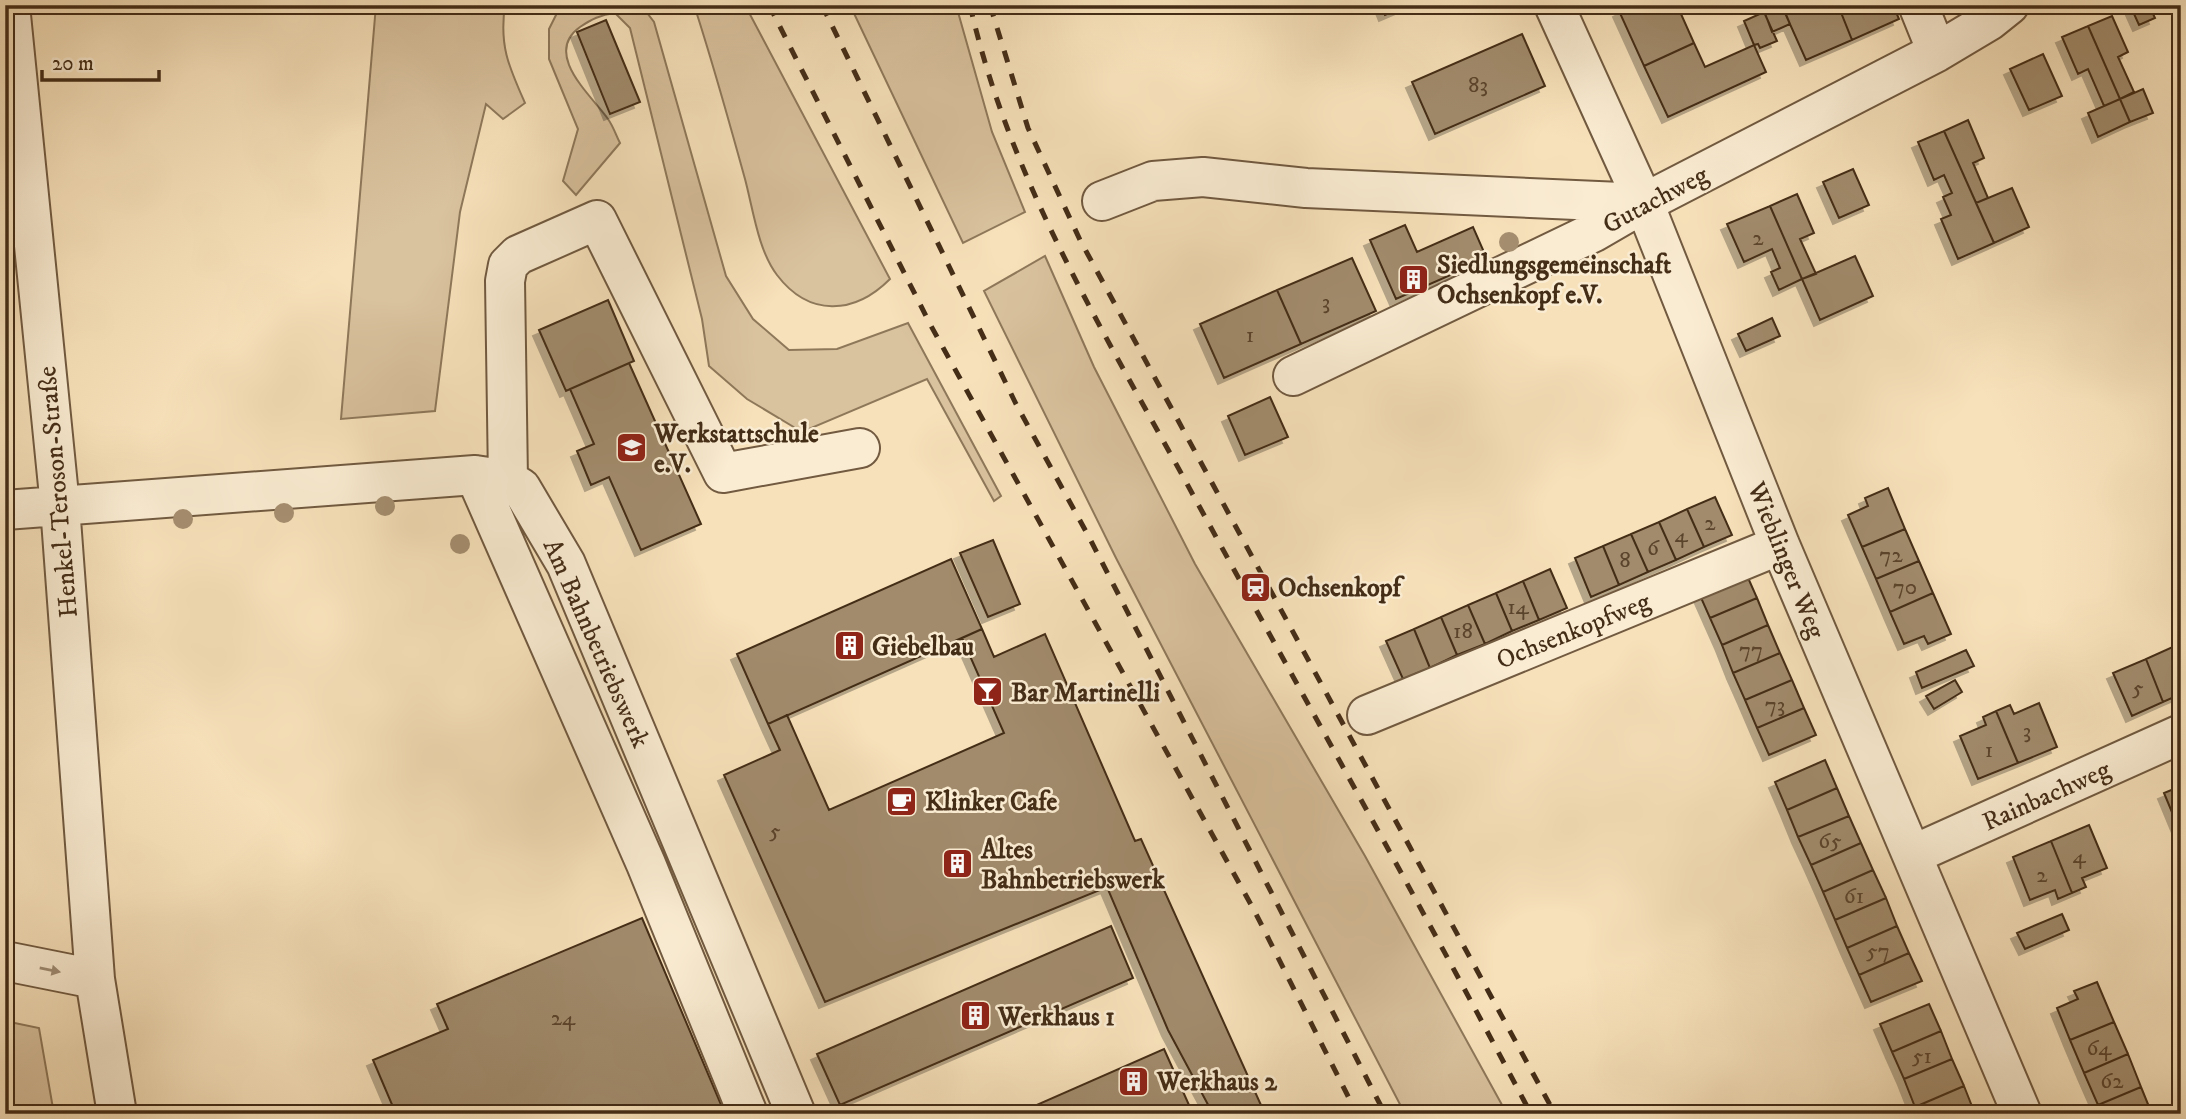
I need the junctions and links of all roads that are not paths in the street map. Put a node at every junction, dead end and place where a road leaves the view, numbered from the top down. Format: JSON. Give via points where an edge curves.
{"nodes":[{"id":1,"x":10,"y":5,"type":"edge"},
{"id":2,"x":1554,"y":5,"type":"edge"},
{"id":3,"x":1918,"y":5,"type":"edge"},
{"id":4,"x":2008,"y":5,"type":"edge"},
{"id":5,"x":1937,"y":52,"type":"junction"},
{"id":6,"x":11,"y":75,"type":"edge"},
{"id":7,"x":1102,"y":201,"type":"dead end"},
{"id":8,"x":1644,"y":203,"type":"junction"},
{"id":9,"x":1293,"y":376,"type":"dead end"},
{"id":10,"x":860,"y":448,"type":"dead end"},
{"id":11,"x":491,"y":477,"type":"junction"},
{"id":12,"x":60,"y":506,"type":"junction"},
{"id":13,"x":5,"y":510,"type":"edge"},
{"id":14,"x":1780,"y":545,"type":"junction"},
{"id":15,"x":1367,"y":715,"type":"dead end"},
{"id":16,"x":2181,"y":734,"type":"edge"},
{"id":17,"x":1912,"y":855,"type":"junction"},
{"id":18,"x":5,"y":961,"type":"edge"},
{"id":19,"x":95,"y":979,"type":"junction"},
{"id":20,"x":117,"y":1114,"type":"edge"},
{"id":21,"x":748,"y":1114,"type":"edge"},
{"id":22,"x":796,"y":1114,"type":"edge"},
{"id":23,"x":2022,"y":1114,"type":"edge"}],
"edges":[{"from":1,"to":6,"type":"street","name":"Henkel-Teroson-Straße"},
{"from":2,"to":8,"type":"street","name":"Wieblinger Weg"},
{"from":3,"to":5,"type":"street"},
{"from":4,"to":5,"type":"street","name":"Gutachweg"},
{"from":5,"to":8,"type":"street","name":"Gutachweg"},
{"from":6,"to":12,"type":"street","name":"Henkel-Teroson-Straße"},
{"from":7,"to":8,"type":"street","via":[[1153,181],[1203,177],[1306,188]]},
{"from":8,"to":9,"type":"street","name":"Gutachweg","via":[[1594,232]]},
{"from":8,"to":14,"type":"street","name":"Wieblinger Weg"},
{"from":10,"to":11,"type":"street","via":[[723,473],[597,220],[518,255],[508,265]]},
{"from":11,"to":12,"type":"street"},
{"from":11,"to":21,"type":"street"},
{"from":11,"to":22,"type":"street","name":"Am Bahnbetriebswerk","via":[[521,488],[566,564]]},
{"from":12,"to":13,"type":"street"},
{"from":12,"to":19,"type":"street","name":"Henkel-Teroson-Straße"},
{"from":14,"to":15,"type":"street","name":"Ochsenkopfweg"},
{"from":14,"to":17,"type":"street","name":"Wieblinger Weg"},
{"from":16,"to":17,"type":"street","name":"Rainbachweg"},
{"from":17,"to":23,"type":"street","name":"Wieblinger Weg"},
{"from":18,"to":19,"type":"street","one_way":true},
{"from":19,"to":20,"type":"street","name":"Henkel-Teroson-Straße"}]}
